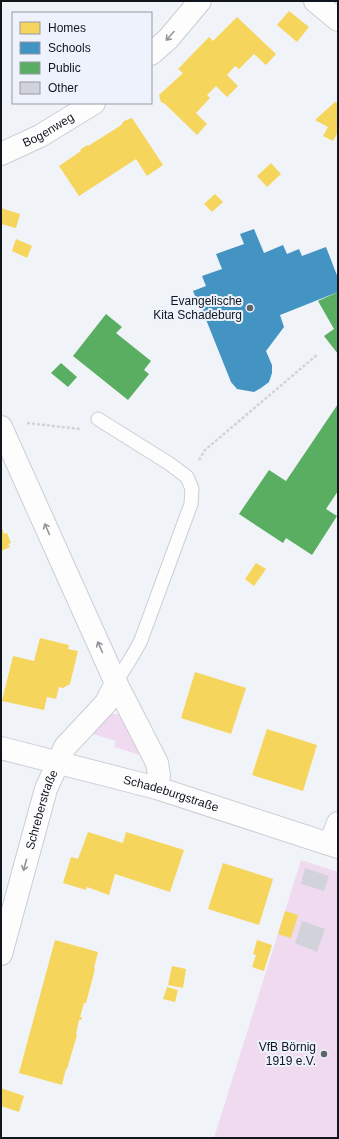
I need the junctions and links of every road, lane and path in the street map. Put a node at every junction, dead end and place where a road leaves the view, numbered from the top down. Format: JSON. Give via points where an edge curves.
{"nodes":[{"id":1,"x":200,"y":1,"type":"edge"},
{"id":2,"x":315,"y":1,"type":"edge"},
{"id":3,"x":338,"y":20,"type":"edge"},
{"id":4,"x":152,"y":53,"type":"edge"},
{"id":5,"x":92,"y":104,"type":"edge"},
{"id":6,"x":1,"y":154,"type":"edge"},
{"id":7,"x":318,"y":354,"type":"dead end"},
{"id":8,"x":98,"y":419,"type":"joint"},
{"id":9,"x":23,"y":422,"type":"dead end"},
{"id":10,"x":1,"y":426,"type":"edge"},
{"id":11,"x":188,"y":477,"type":"junction"},
{"id":12,"x":116,"y":683,"type":"junction"},
{"id":13,"x":1,"y":748,"type":"edge"},
{"id":14,"x":58,"y":761,"type":"junction"},
{"id":15,"x":158,"y":788,"type":"junction"},
{"id":16,"x":338,"y":823,"type":"edge"},
{"id":17,"x":334,"y":845,"type":"edge"},
{"id":18,"x":1,"y":954,"type":"edge"}],
"edges":[{"from":1,"to":4,"type":"street","one_way":true,"via":[[168,39]]},
{"from":2,"to":3,"type":"street"},
{"from":5,"to":6,"type":"street","name":"Bogenweg","via":[[40,136]]},
{"from":7,"to":11,"type":"path","via":[[205,450]]},
{"from":8,"to":9,"type":"path","via":[[89,430]]},
{"from":8,"to":11,"type":"lane"},
{"from":12,"to":10,"type":"street","one_way":true},
{"from":11,"to":12,"type":"lane","via":[[192,489],[191,504],[141,640]]},
{"from":12,"to":14,"type":"street","name":"Schreberstraße","via":[[106,703],[65,747]]},
{"from":12,"to":15,"type":"street","via":[[157,764]]},
{"from":13,"to":14,"type":"street","name":"Schadeburgstraße"},
{"from":14,"to":15,"type":"street","name":"Schadeburgstraße"},
{"from":14,"to":18,"type":"street","name":"Schreberstraße","one_way":true,"via":[[46,789]]},
{"from":15,"to":17,"type":"street","name":"Schadeburgstraße"},
{"from":16,"to":17,"type":"street"}]}
